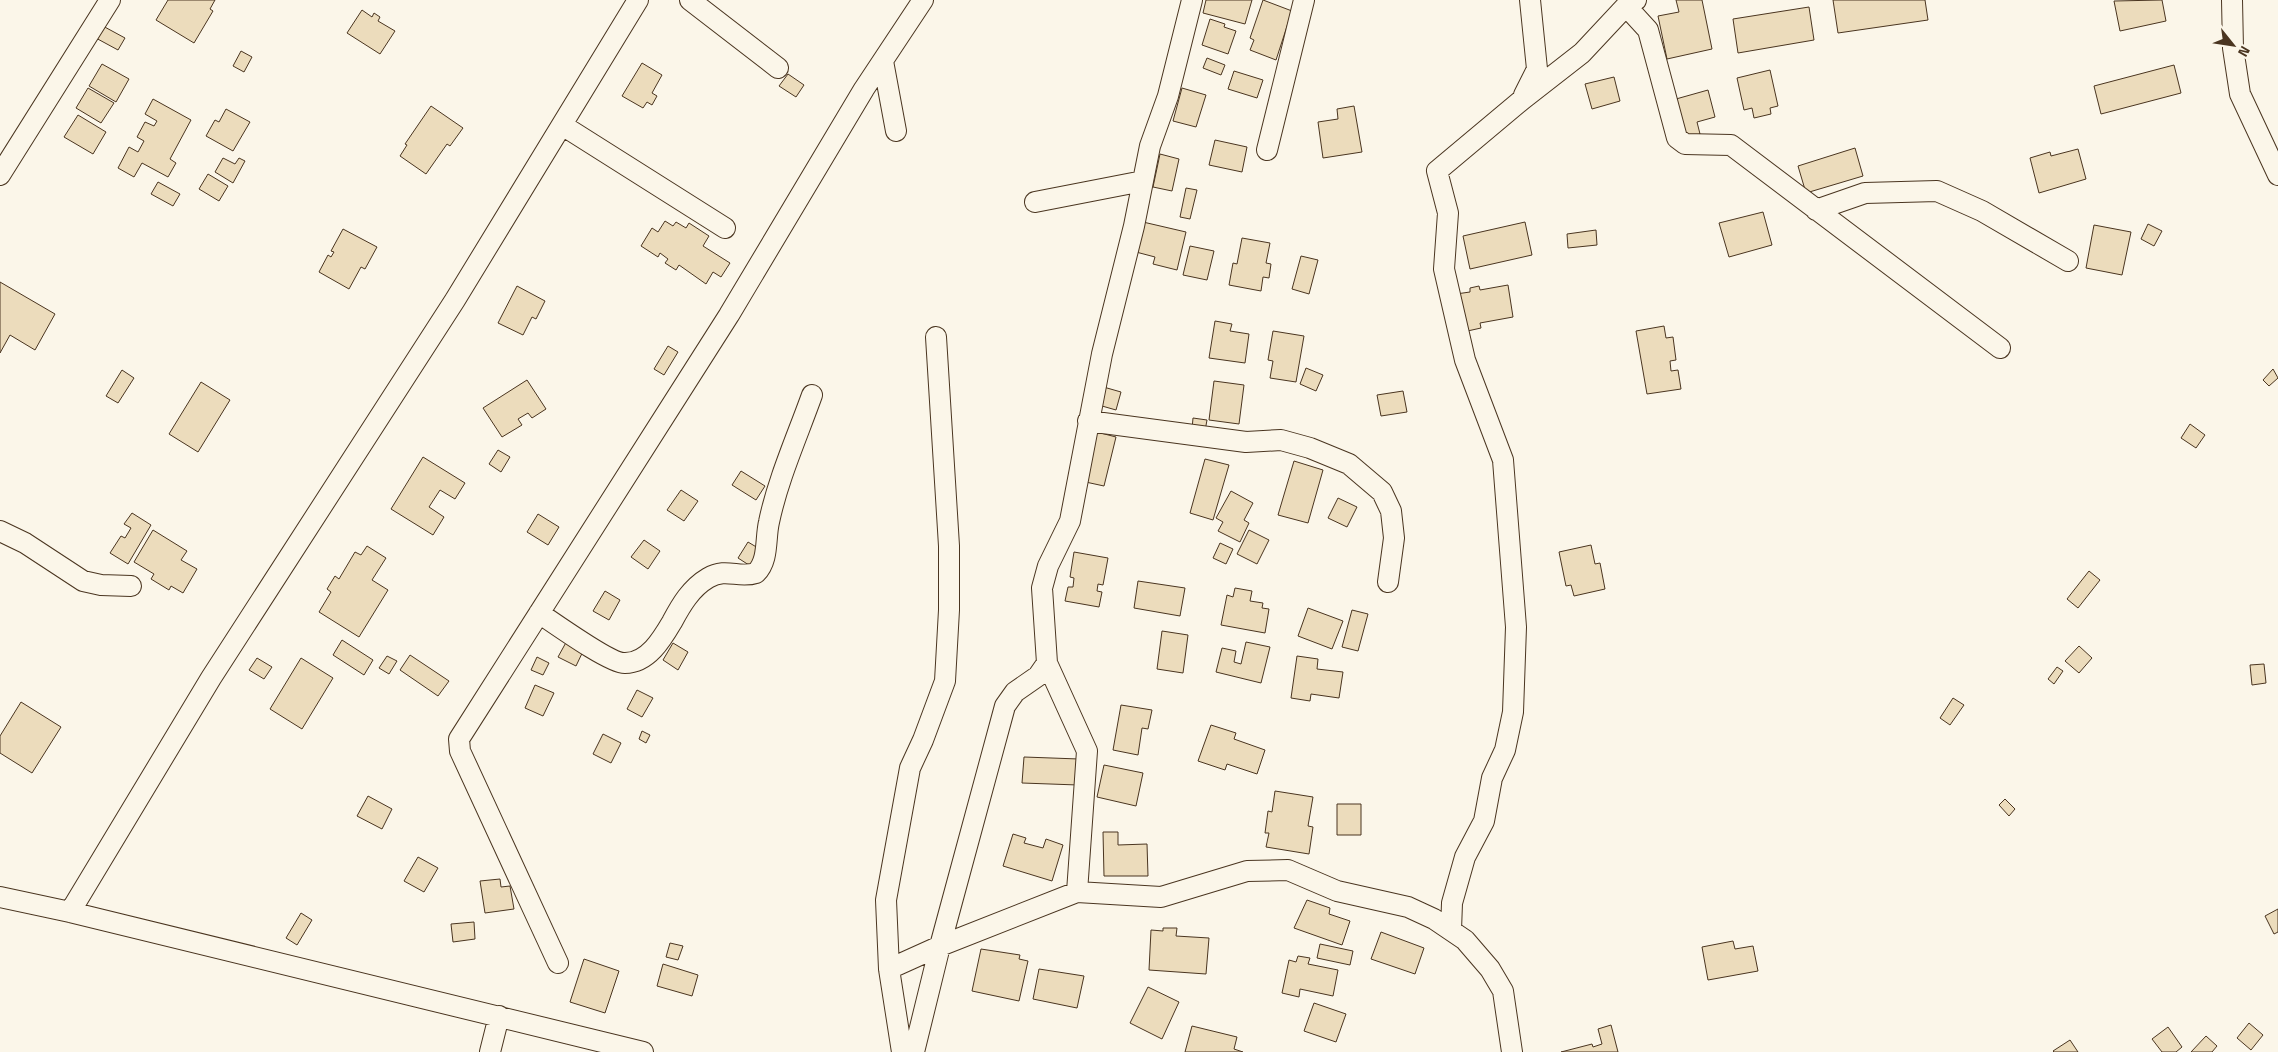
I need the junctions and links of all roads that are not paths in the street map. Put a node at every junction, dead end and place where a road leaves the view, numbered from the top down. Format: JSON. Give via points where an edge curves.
{"nodes":[{"id":1,"x":110,"y":0,"type":"edge"},
{"id":2,"x":638,"y":0,"type":"edge"},
{"id":3,"x":690,"y":0,"type":"edge"},
{"id":4,"x":923,"y":0,"type":"edge"},
{"id":5,"x":1192,"y":0,"type":"edge"},
{"id":6,"x":1304,"y":0,"type":"edge"},
{"id":7,"x":1530,"y":0,"type":"edge"},
{"id":8,"x":2232,"y":0,"type":"edge"},
{"id":9,"x":1631,"y":3,"type":"edge"},
{"id":10,"x":883,"y":61,"type":"junction"},
{"id":11,"x":778,"y":68,"type":"dead end"},
{"id":12,"x":1522,"y":99,"type":"junction"},
{"id":13,"x":562,"y":126,"type":"junction"},
{"id":14,"x":896,"y":131,"type":"dead end"},
{"id":15,"x":1267,"y":150,"type":"dead end"},
{"id":16,"x":0,"y":175,"type":"edge"},
{"id":17,"x":2278,"y":175,"type":"edge"},
{"id":18,"x":1143,"y":181,"type":"junction"},
{"id":19,"x":1035,"y":202,"type":"dead end"},
{"id":20,"x":1816,"y":210,"type":"junction"},
{"id":21,"x":725,"y":228,"type":"dead end"},
{"id":22,"x":2068,"y":260,"type":"dead end"},
{"id":23,"x":936,"y":337,"type":"dead end"},
{"id":24,"x":2000,"y":348,"type":"dead end"},
{"id":25,"x":812,"y":395,"type":"dead end"},
{"id":26,"x":1088,"y":421,"type":"junction"},
{"id":27,"x":0,"y":531,"type":"edge"},
{"id":28,"x":1388,"y":582,"type":"dead end"},
{"id":29,"x":131,"y":586,"type":"dead end"},
{"id":30,"x":539,"y":613,"type":"junction"},
{"id":31,"x":1047,"y":663,"type":"junction"},
{"id":32,"x":1077,"y":892,"type":"junction"},
{"id":33,"x":0,"y":898,"type":"edge"},
{"id":34,"x":70,"y":912,"type":"junction"},
{"id":35,"x":1451,"y":930,"type":"junction"},
{"id":36,"x":940,"y":946,"type":"junction"},
{"id":37,"x":558,"y":963,"type":"dead end"},
{"id":38,"x":889,"y":969,"type":"junction"},
{"id":39,"x":499,"y":1016,"type":"junction"},
{"id":40,"x":490,"y":1052,"type":"edge"},
{"id":41,"x":643,"y":1052,"type":"edge"},
{"id":42,"x":902,"y":1052,"type":"edge"},
{"id":43,"x":914,"y":1052,"type":"edge"},
{"id":44,"x":1512,"y":1052,"type":"edge"}],
"edges":[{"from":1,"to":16,"type":"street"},
{"from":2,"to":13,"type":"street"},
{"from":3,"to":11,"type":"street"},
{"from":4,"to":10,"type":"street"},
{"from":5,"to":18,"type":"street"},
{"from":6,"to":15,"type":"street"},
{"from":7,"to":12,"type":"street","via":[[1537,70]]},
{"from":8,"to":17,"type":"street","via":[[2233,48],[2240,94]]},
{"from":9,"to":12,"type":"street","via":[[1582,53]]},
{"from":9,"to":20,"type":"street","via":[[1648,30],[1677,138],[1685,144],[1730,145]]},
{"from":10,"to":14,"type":"street"},
{"from":10,"to":30,"type":"street","via":[[729,315]]},
{"from":12,"to":35,"type":"street","via":[[1437,171],[1448,213],[1444,269],[1463,351],[1503,460],[1516,627],[1513,712],[1505,750],[1492,778],[1484,821],[1462,866],[1452,903]]},
{"from":13,"to":21,"type":"street"},
{"from":13,"to":34,"type":"street","via":[[435,332],[211,678]]},
{"from":18,"to":19,"type":"street"},
{"from":18,"to":26,"type":"street"},
{"from":20,"to":22,"type":"street","via":[[1865,194],[1937,191],[1982,211]]},
{"from":20,"to":24,"type":"street"},
{"from":23,"to":38,"type":"street","via":[[949,546],[945,681],[910,768],[899,820],[886,900]]},
{"from":25,"to":30,"type":"street","via":[[774,501],[764,558],[756,573],[720,572],[707,578],[684,600],[656,646],[642,658],[624,664],[608,658]]},
{"from":26,"to":28,"type":"street","via":[[1246,442],[1281,440],[1349,464],[1382,492],[1391,511],[1394,538]]},
{"from":26,"to":31,"type":"street","via":[[1070,521],[1048,566],[1042,588]]},
{"from":27,"to":29,"type":"street","via":[[25,543],[83,581]]},
{"from":30,"to":37,"type":"street","via":[[459,739],[460,751]]},
{"from":31,"to":32,"type":"street","via":[[1088,751]]},
{"from":31,"to":36,"type":"street","via":[[1038,676],[1015,692],[1005,706]]},
{"from":32,"to":35,"type":"street","via":[[1161,897],[1247,871],[1288,870],[1337,891],[1408,907]]},
{"from":32,"to":36,"type":"street"},
{"from":33,"to":34,"type":"street"},
{"from":34,"to":39,"type":"street"},
{"from":35,"to":44,"type":"street","via":[[1465,940],[1490,969],[1503,992]]},
{"from":36,"to":38,"type":"street"},
{"from":36,"to":43,"type":"street"},
{"from":38,"to":42,"type":"street"},
{"from":39,"to":40,"type":"street"},
{"from":39,"to":41,"type":"street"}]}
